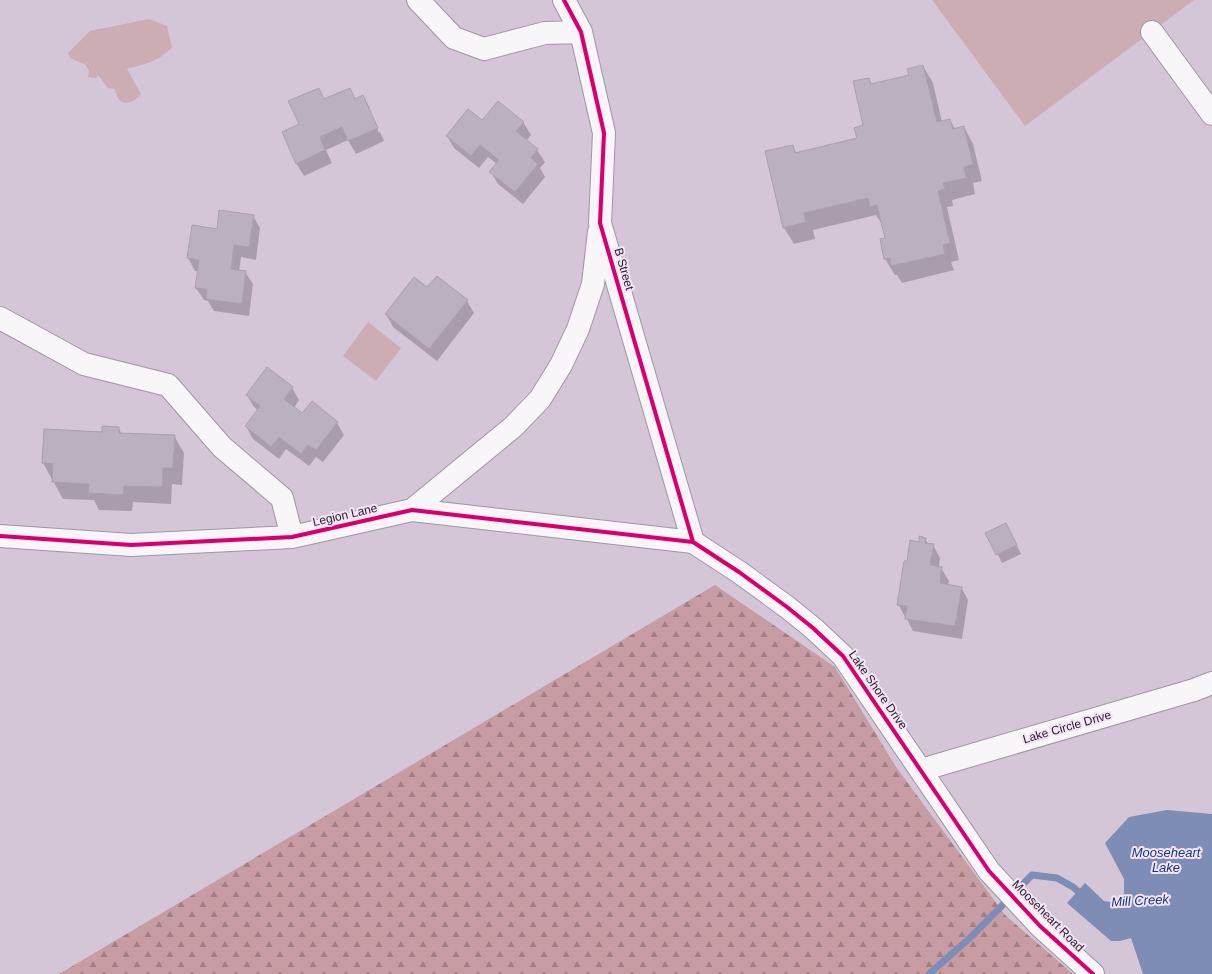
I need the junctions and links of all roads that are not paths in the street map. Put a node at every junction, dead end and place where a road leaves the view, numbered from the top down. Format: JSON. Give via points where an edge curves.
{"nodes":[{"id":1,"x":418,"y":0,"type":"edge"},
{"id":2,"x":564,"y":0,"type":"edge"},
{"id":3,"x":581,"y":32,"type":"junction"},
{"id":4,"x":1152,"y":32,"type":"dead end"},
{"id":5,"x":1212,"y":114,"type":"edge"},
{"id":6,"x":600,"y":223,"type":"junction"},
{"id":7,"x":0,"y":318,"type":"edge"},
{"id":8,"x":412,"y":510,"type":"junction"},
{"id":9,"x":0,"y":536,"type":"edge"},
{"id":10,"x":292,"y":537,"type":"junction"},
{"id":11,"x":693,"y":542,"type":"junction"},
{"id":12,"x":1212,"y":683,"type":"edge"},
{"id":13,"x":921,"y":770,"type":"junction"},
{"id":14,"x":989,"y":871,"type":"joint"},
{"id":15,"x":1093,"y":974,"type":"edge"}],
"edges":[{"from":1,"to":3,"type":"street","via":[[454,38],[484,49],[545,33]]},
{"from":2,"to":3,"type":"street","name":"B Street"},
{"from":3,"to":6,"type":"street","name":"B Street","via":[[604,133]]},
{"from":4,"to":5,"type":"street"},
{"from":6,"to":8,"type":"street","via":[[593,284],[578,329],[561,365],[540,398],[513,427]]},
{"from":6,"to":11,"type":"street","name":"B Street"},
{"from":7,"to":10,"type":"street","via":[[84,364],[168,385],[222,447],[282,498]]},
{"from":8,"to":10,"type":"street","name":"Legion Lane"},
{"from":8,"to":11,"type":"street","name":"Legion Lane"},
{"from":9,"to":10,"type":"street","name":"Legion Lane","via":[[131,545]]},
{"from":11,"to":13,"type":"street","name":"Lake Shore Drive","via":[[787,607],[843,656]]},
{"from":12,"to":13,"type":"street","name":"Lake Circle Drive"},
{"from":13,"to":14,"type":"street","name":"Lake Shore Drive"},
{"from":14,"to":15,"type":"street","name":"Mooseheart Road","via":[[1040,926]]}]}
